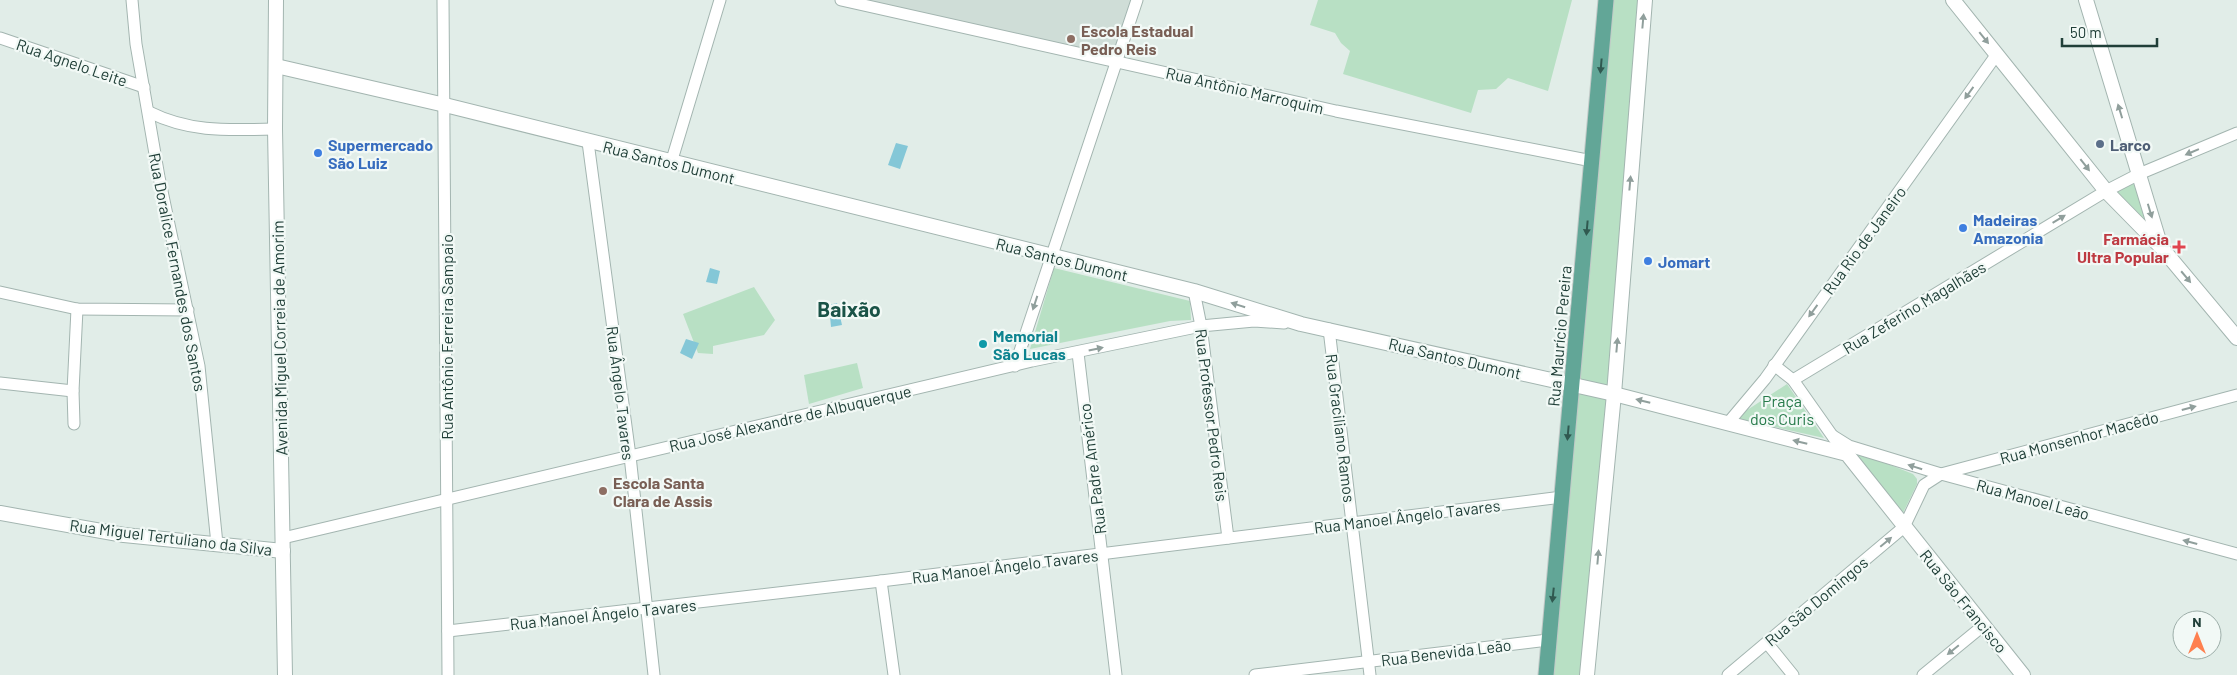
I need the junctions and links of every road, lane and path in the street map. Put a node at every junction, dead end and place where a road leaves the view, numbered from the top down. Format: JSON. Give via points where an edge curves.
{"nodes":[{"id":1,"x":132,"y":0,"type":"edge"},
{"id":2,"x":276,"y":0,"type":"edge"},
{"id":3,"x":443,"y":0,"type":"edge"},
{"id":4,"x":720,"y":0,"type":"edge"},
{"id":5,"x":841,"y":0,"type":"edge"},
{"id":6,"x":1137,"y":0,"type":"edge"},
{"id":7,"x":1606,"y":0,"type":"edge"},
{"id":8,"x":1645,"y":0,"type":"edge"},
{"id":9,"x":1953,"y":0,"type":"edge"},
{"id":10,"x":2086,"y":0,"type":"edge"},
{"id":11,"x":0,"y":38,"type":"edge"},
{"id":12,"x":1997,"y":54,"type":"junction"},
{"id":13,"x":1118,"y":60,"type":"junction"},
{"id":14,"x":276,"y":66,"type":"junction"},
{"id":15,"x":144,"y":87,"type":"junction"},
{"id":16,"x":445,"y":106,"type":"junction"},
{"id":17,"x":149,"y":112,"type":"junction"},
{"id":18,"x":275,"y":129,"type":"junction"},
{"id":19,"x":2237,"y":132,"type":"edge"},
{"id":20,"x":588,"y":142,"type":"junction"},
{"id":21,"x":1592,"y":161,"type":"junction"},
{"id":22,"x":671,"y":163,"type":"junction"},
{"id":23,"x":2139,"y":174,"type":"junction"},
{"id":24,"x":2106,"y":190,"type":"junction"},
{"id":25,"x":2161,"y":248,"type":"junction"},
{"id":26,"x":1051,"y":256,"type":"junction"},
{"id":27,"x":1194,"y":291,"type":"junction"},
{"id":28,"x":0,"y":292,"type":"edge"},
{"id":29,"x":77,"y":309,"type":"junction"},
{"id":30,"x":188,"y":310,"type":"junction"},
{"id":31,"x":1301,"y":324,"type":"junction"},
{"id":32,"x":1201,"y":326,"type":"junction"},
{"id":33,"x":1329,"y":330,"type":"junction"},
{"id":34,"x":2237,"y":338,"type":"edge"},
{"id":35,"x":1078,"y":353,"type":"junction"},
{"id":36,"x":1774,"y":365,"type":"junction"},
{"id":37,"x":1014,"y":366,"type":"junction"},
{"id":38,"x":1793,"y":380,"type":"junction"},
{"id":39,"x":0,"y":383,"type":"edge"},
{"id":40,"x":1573,"y":384,"type":"junction"},
{"id":41,"x":73,"y":391,"type":"junction"},
{"id":42,"x":1614,"y":394,"type":"junction"},
{"id":43,"x":2237,"y":395,"type":"edge"},
{"id":44,"x":1728,"y":423,"type":"junction"},
{"id":45,"x":74,"y":424,"type":"dead end"},
{"id":46,"x":1833,"y":436,"type":"junction"},
{"id":47,"x":1847,"y":454,"type":"junction"},
{"id":48,"x":630,"y":456,"type":"junction"},
{"id":49,"x":1941,"y":474,"type":"junction"},
{"id":50,"x":1562,"y":497,"type":"junction"},
{"id":51,"x":447,"y":499,"type":"junction"},
{"id":52,"x":0,"y":513,"type":"edge"},
{"id":53,"x":1353,"y":522,"type":"junction"},
{"id":54,"x":1904,"y":527,"type":"junction"},
{"id":55,"x":1228,"y":538,"type":"junction"},
{"id":56,"x":218,"y":544,"type":"junction"},
{"id":57,"x":283,"y":544,"type":"junction"},
{"id":58,"x":1102,"y":554,"type":"junction"},
{"id":59,"x":2237,"y":554,"type":"edge"},
{"id":60,"x":881,"y":581,"type":"junction"},
{"id":61,"x":645,"y":609,"type":"junction"},
{"id":62,"x":1984,"y":626,"type":"junction"},
{"id":63,"x":448,"y":631,"type":"junction"},
{"id":64,"x":1548,"y":640,"type":"junction"},
{"id":65,"x":1767,"y":643,"type":"junction"},
{"id":66,"x":1368,"y":662,"type":"junction"},
{"id":67,"x":285,"y":675,"type":"edge"},
{"id":68,"x":448,"y":675,"type":"edge"},
{"id":69,"x":654,"y":675,"type":"edge"},
{"id":70,"x":894,"y":675,"type":"edge"},
{"id":71,"x":1116,"y":675,"type":"edge"},
{"id":72,"x":1255,"y":675,"type":"edge"},
{"id":73,"x":1370,"y":675,"type":"edge"},
{"id":74,"x":1546,"y":675,"type":"edge"},
{"id":75,"x":1586,"y":675,"type":"edge"},
{"id":76,"x":1728,"y":675,"type":"edge"},
{"id":77,"x":1793,"y":675,"type":"edge"},
{"id":78,"x":1922,"y":675,"type":"edge"},
{"id":79,"x":2023,"y":675,"type":"edge"}],
"edges":[{"from":1,"to":15,"type":"street","name":"Rua Doralice Fernandes dos Santos"},
{"from":2,"to":14,"type":"street","name":"Avenida Miguel Correia de Amorim"},
{"from":3,"to":16,"type":"street","name":"Rua Antônio Ferreira Sampaio"},
{"from":4,"to":22,"type":"street"},
{"from":5,"to":13,"type":"street","name":"Rua Antônio Marroquim"},
{"from":6,"to":13,"type":"street"},
{"from":7,"to":21,"type":"main road","name":"Rua Maurício Pereira","one_way":true},
{"from":42,"to":8,"type":"street","one_way":true},
{"from":9,"to":12,"type":"street","one_way":true},
{"from":23,"to":10,"type":"street","one_way":true},
{"from":11,"to":15,"type":"street","name":"Rua Agnelo Leite"},
{"from":12,"to":24,"type":"street","one_way":true},
{"from":12,"to":36,"type":"street","name":"Rua Rio de Janeiro","one_way":true},
{"from":13,"to":21,"type":"street","name":"Rua Antônio Marroquim","via":[[1336,111]]},
{"from":13,"to":26,"type":"street"},
{"from":14,"to":16,"type":"street","name":"Rua Santos Dumont"},
{"from":14,"to":18,"type":"street","name":"Avenida Miguel Correia de Amorim"},
{"from":15,"to":17,"type":"street","name":"Rua Doralice Fernandes dos Santos"},
{"from":16,"to":20,"type":"street","name":"Rua Santos Dumont"},
{"from":16,"to":51,"type":"street","name":"Rua Antônio Ferreira Sampaio"},
{"from":17,"to":18,"type":"street","via":[[168,122],[210,131]]},
{"from":17,"to":30,"type":"street","name":"Rua Doralice Fernandes dos Santos","via":[[159,177]]},
{"from":18,"to":57,"type":"street","name":"Avenida Miguel Correia de Amorim"},
{"from":19,"to":23,"type":"street","name":"Rua Zeferino Magalhães","one_way":true},
{"from":20,"to":22,"type":"street","name":"Rua Santos Dumont"},
{"from":20,"to":48,"type":"street","name":"Rua Ângelo Tavares"},
{"from":21,"to":40,"type":"main road","name":"Rua Maurício Pereira","one_way":true},
{"from":22,"to":26,"type":"street","name":"Rua Santos Dumont"},
{"from":23,"to":24,"type":"street","name":"Rua Zeferino Magalhães"},
{"from":23,"to":25,"type":"street","one_way":true},
{"from":24,"to":25,"type":"street"},
{"from":38,"to":24,"type":"street","name":"Rua Zeferino Magalhães","one_way":true},
{"from":25,"to":34,"type":"street","one_way":true},
{"from":26,"to":27,"type":"street","name":"Rua Santos Dumont"},
{"from":26,"to":37,"type":"street","one_way":true},
{"from":31,"to":27,"type":"street","name":"Rua Santos Dumont","one_way":true},
{"from":27,"to":32,"type":"street","name":"Rua Professor Pedro Reis"},
{"from":28,"to":29,"type":"street"},
{"from":29,"to":30,"type":"street"},
{"from":29,"to":41,"type":"street"},
{"from":30,"to":56,"type":"street","name":"Rua Doralice Fernandes dos Santos","via":[[199,366]]},
{"from":31,"to":32,"type":"street","name":"Rua José Alexandre de Albuquerque","via":[[1254,321]]},
{"from":31,"to":33,"type":"street","name":"Rua Santos Dumont"},
{"from":35,"to":32,"type":"street","name":"Rua José Alexandre de Albuquerque","one_way":true},
{"from":32,"to":55,"type":"street","name":"Rua Professor Pedro Reis"},
{"from":33,"to":40,"type":"street","name":"Rua Santos Dumont"},
{"from":33,"to":53,"type":"street","name":"Rua Graciliano Ramos"},
{"from":35,"to":37,"type":"street","name":"Rua José Alexandre de Albuquerque"},
{"from":35,"to":58,"type":"street","name":"Rua Padre Américo"},
{"from":36,"to":38,"type":"street"},
{"from":36,"to":44,"type":"street","name":"Rua Rio de Janeiro"},
{"from":37,"to":48,"type":"street","name":"Rua José Alexandre de Albuquerque"},
{"from":38,"to":46,"type":"street"},
{"from":39,"to":41,"type":"street"},
{"from":40,"to":42,"type":"street","name":"Rua Santos Dumont"},
{"from":40,"to":50,"type":"main road","name":"Rua Maurício Pereira","one_way":true},
{"from":41,"to":45,"type":"street"},
{"from":44,"to":42,"type":"street","name":"Rua Santos Dumont","one_way":true},
{"from":75,"to":42,"type":"street","one_way":true},
{"from":49,"to":43,"type":"street","name":"Rua Monsenhor Macêdo","one_way":true},
{"from":47,"to":44,"type":"street","name":"Rua Santos Dumont","one_way":true},
{"from":46,"to":47,"type":"street"},
{"from":49,"to":46,"type":"street","name":"Rua Manoel Leão","one_way":true,"via":[[1850,446]]},
{"from":47,"to":54,"type":"street","name":"Rua São Francisco"},
{"from":48,"to":51,"type":"street","name":"Rua José Alexandre de Albuquerque"},
{"from":48,"to":61,"type":"street","name":"Rua Ângelo Tavares"},
{"from":49,"to":54,"type":"street","name":"Rua Monsenhor Macêdo","via":[[1924,485]]},
{"from":59,"to":49,"type":"street","name":"Rua Manoel Leão","one_way":true},
{"from":50,"to":53,"type":"street","name":"Rua Manoel Ângelo Tavares"},
{"from":50,"to":64,"type":"main road","name":"Rua Maurício Pereira","one_way":true},
{"from":51,"to":57,"type":"street","name":"Rua José Alexandre de Albuquerque"},
{"from":51,"to":63,"type":"street","name":"Rua Antônio Ferreira Sampaio"},
{"from":52,"to":56,"type":"street","name":"Rua Miguel Tertuliano da Silva","via":[[124,535]]},
{"from":53,"to":55,"type":"street","name":"Rua Manoel Ângelo Tavares"},
{"from":53,"to":66,"type":"street","name":"Rua Graciliano Ramos"},
{"from":54,"to":62,"type":"street","name":"Rua São Francisco"},
{"from":65,"to":54,"type":"street","name":"Rua São Domingos","one_way":true},
{"from":55,"to":58,"type":"street","name":"Rua Manoel Ângelo Tavares"},
{"from":56,"to":57,"type":"street","name":"Rua Miguel Tertuliano da Silva"},
{"from":57,"to":67,"type":"street","name":"Avenida Miguel Correia de Amorim"},
{"from":58,"to":60,"type":"street","name":"Rua Manoel Ângelo Tavares"},
{"from":58,"to":71,"type":"street","name":"Rua Padre Américo"},
{"from":60,"to":61,"type":"street","name":"Rua Manoel Ângelo Tavares"},
{"from":60,"to":70,"type":"street"},
{"from":61,"to":63,"type":"street","name":"Rua Manoel Ângelo Tavares"},
{"from":61,"to":69,"type":"street","name":"Rua Ângelo Tavares"},
{"from":62,"to":78,"type":"street","one_way":true},
{"from":62,"to":79,"type":"street","name":"Rua São Francisco"},
{"from":63,"to":68,"type":"street","name":"Rua Antônio Ferreira Sampaio"},
{"from":64,"to":66,"type":"street","name":"Rua Benevida Leão"},
{"from":64,"to":74,"type":"main road","name":"Rua Maurício Pereira"},
{"from":65,"to":76,"type":"street","name":"Rua São Domingos"},
{"from":65,"to":77,"type":"street"},
{"from":66,"to":72,"type":"street","name":"Rua Benevida Leão"},
{"from":66,"to":73,"type":"street","name":"Rua Graciliano Ramos"}]}
